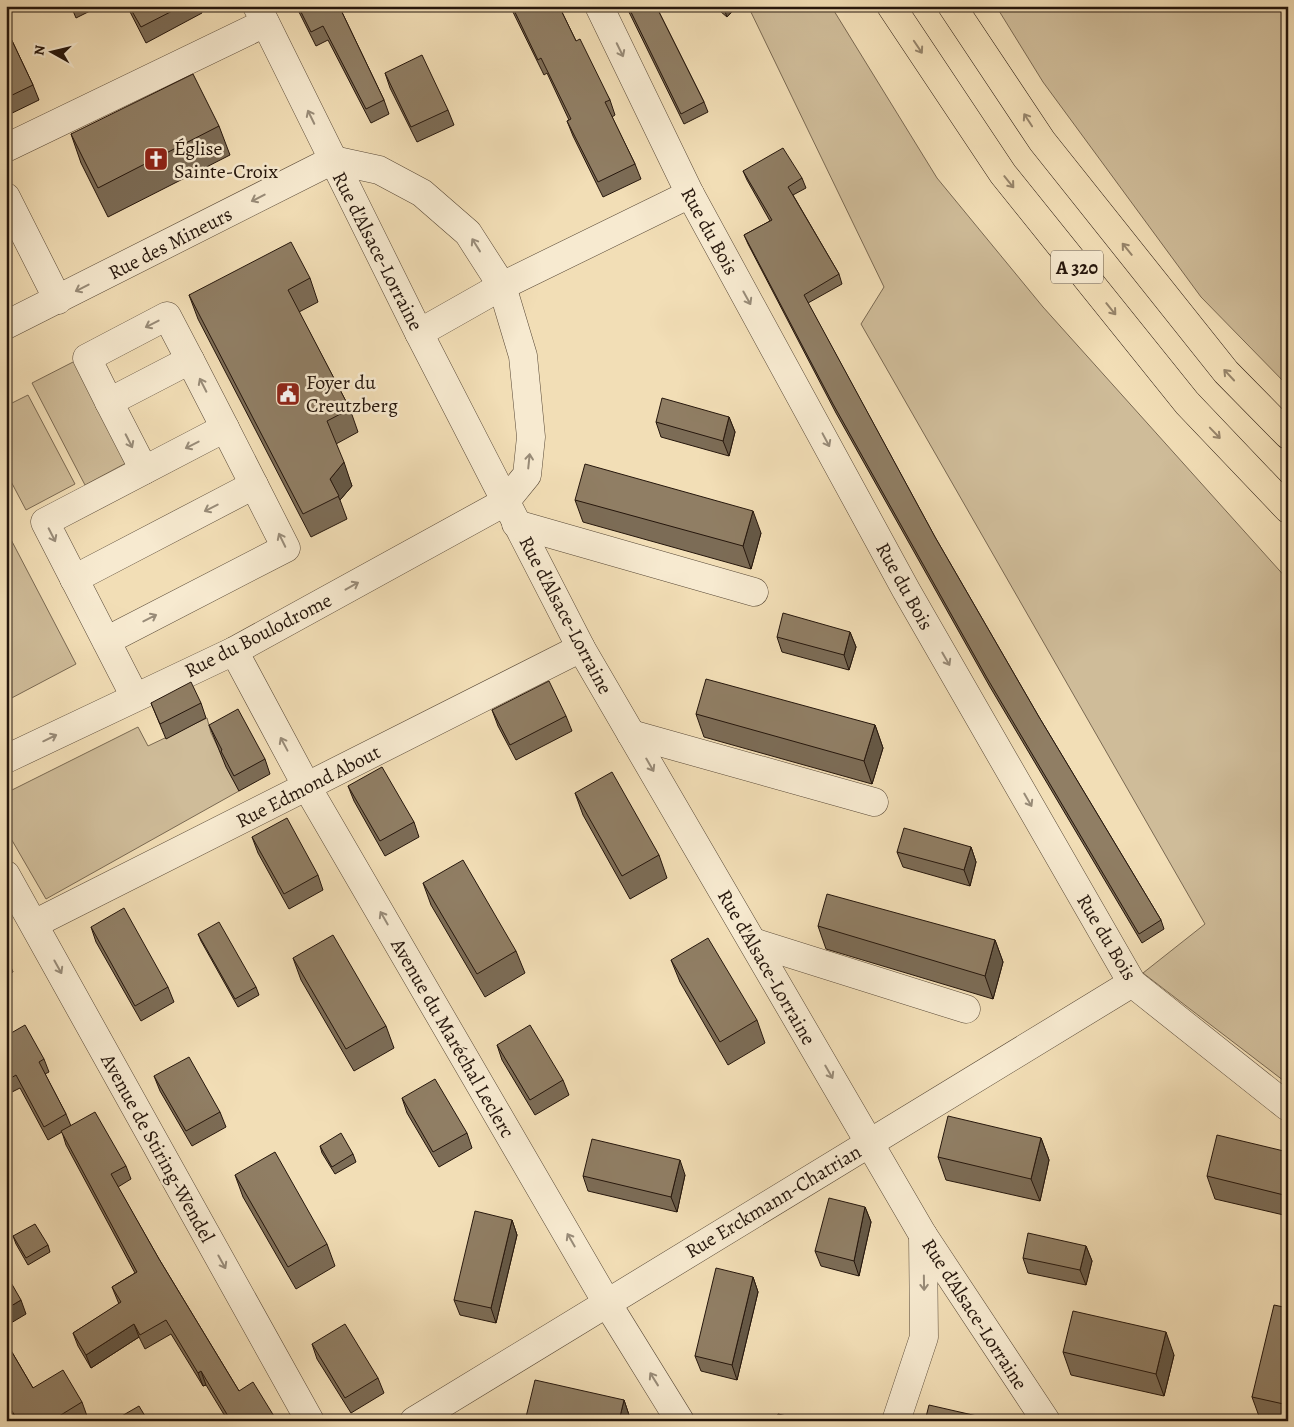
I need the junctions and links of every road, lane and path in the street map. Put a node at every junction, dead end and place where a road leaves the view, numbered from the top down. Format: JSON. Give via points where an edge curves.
{"nodes":[{"id":1,"x":599,"y":6,"type":"edge"},
{"id":2,"x":891,"y":6,"type":"edge"},
{"id":3,"x":952,"y":6,"type":"edge"},
{"id":4,"x":261,"y":14,"type":"edge"},
{"id":5,"x":6,"y":148,"type":"edge"},
{"id":6,"x":333,"y":160,"type":"junction"},
{"id":7,"x":690,"y":194,"type":"junction"},
{"id":8,"x":6,"y":197,"type":"edge"},
{"id":9,"x":502,"y":286,"type":"junction"},
{"id":10,"x":58,"y":300,"type":"junction"},
{"id":11,"x":6,"y":324,"type":"edge"},
{"id":12,"x":419,"y":333,"type":"junction"},
{"id":13,"x":190,"y":360,"type":"junction"},
{"id":14,"x":109,"y":402,"type":"junction"},
{"id":15,"x":225,"y":428,"type":"junction"},
{"id":16,"x":1288,"y":435,"type":"edge"},
{"id":17,"x":144,"y":470,"type":"junction"},
{"id":18,"x":254,"y":485,"type":"junction"},
{"id":19,"x":1288,"y":509,"type":"edge"},
{"id":20,"x":511,"y":513,"type":"junction"},
{"id":21,"x":74,"y":579,"type":"junction"},
{"id":22,"x":754,"y":592,"type":"dead end"},
{"id":23,"x":106,"y":641,"type":"junction"},
{"id":24,"x":581,"y":648,"type":"junction"},
{"id":25,"x":234,"y":651,"type":"junction"},
{"id":26,"x":135,"y":697,"type":"junction"},
{"id":27,"x":631,"y":734,"type":"junction"},
{"id":28,"x":6,"y":759,"type":"edge"},
{"id":29,"x":307,"y":787,"type":"junction"},
{"id":30,"x":874,"y":802,"type":"dead end"},
{"id":31,"x":6,"y":875,"type":"edge"},
{"id":32,"x":34,"y":924,"type":"junction"},
{"id":33,"x":753,"y":942,"type":"junction"},
{"id":34,"x":1132,"y":982,"type":"junction"},
{"id":35,"x":966,"y":1009,"type":"dead end"},
{"id":36,"x":1288,"y":1107,"type":"edge"},
{"id":37,"x":870,"y":1142,"type":"junction"},
{"id":38,"x":923,"y":1235,"type":"junction"},
{"id":39,"x":607,"y":1303,"type":"junction"},
{"id":40,"x":310,"y":1421,"type":"edge"},
{"id":41,"x":414,"y":1421,"type":"edge"},
{"id":42,"x":680,"y":1421,"type":"edge"},
{"id":43,"x":896,"y":1421,"type":"edge"},
{"id":44,"x":1046,"y":1421,"type":"edge"}],
"edges":[{"from":1,"to":7,"type":"street","name":"Rue du Bois","one_way":true},
{"from":2,"to":19,"type":"highway","number":"A 320","one_way":true,"via":[[1003,174],[1187,404]]},
{"from":16,"to":3,"type":"highway","number":"A 320","one_way":true,"via":[[1226,372],[1042,141]]},
{"from":4,"to":5,"type":"street"},
{"from":6,"to":4,"type":"street","name":"Rue d'Alsace-Lorraine","one_way":true},
{"from":9,"to":6,"type":"street","name":"Rue d'Alsace-Lorraine","one_way":true,"via":[[468,233],[422,193],[379,170]]},
{"from":6,"to":10,"type":"street","name":"Rue des Mineurs","one_way":true},
{"from":6,"to":12,"type":"street","name":"Rue d'Alsace-Lorraine"},
{"from":7,"to":9,"type":"street"},
{"from":7,"to":34,"type":"street","name":"Rue du Bois","one_way":true,"via":[[906,590]]},
{"from":8,"to":10,"type":"street"},
{"from":9,"to":12,"type":"street"},
{"from":20,"to":9,"type":"street","name":"Rue d'Alsace-Lorraine","one_way":true,"via":[[527,475],[531,437],[523,356]]},
{"from":10,"to":11,"type":"street","name":"Rue des Mineurs"},
{"from":12,"to":20,"type":"street","name":"Rue d'Alsace-Lorraine"},
{"from":13,"to":14,"type":"street"},
{"from":13,"to":14,"type":"street","one_way":true,"via":[[167,316],[86,358]]},
{"from":15,"to":13,"type":"street","one_way":true},
{"from":14,"to":17,"type":"street","one_way":true},
{"from":15,"to":17,"type":"street","one_way":true},
{"from":15,"to":18,"type":"street"},
{"from":17,"to":21,"type":"street","one_way":true,"via":[[45,522]]},
{"from":18,"to":21,"type":"street","one_way":true},
{"from":23,"to":18,"type":"street","one_way":true,"via":[[286,548]]},
{"from":20,"to":22,"type":"street"},
{"from":20,"to":24,"type":"street","name":"Rue d'Alsace-Lorraine"},
{"from":25,"to":20,"type":"street","name":"Rue du Boulodrome","one_way":true},
{"from":21,"to":23,"type":"street"},
{"from":23,"to":26,"type":"street"},
{"from":24,"to":27,"type":"street","name":"Rue d'Alsace-Lorraine"},
{"from":24,"to":29,"type":"street","name":"Rue Edmond About"},
{"from":25,"to":26,"type":"street","name":"Rue du Boulodrome"},
{"from":29,"to":25,"type":"street","name":"Avenue du Maréchal Leclerc","one_way":true},
{"from":28,"to":26,"type":"street","name":"Rue du Boulodrome","one_way":true},
{"from":27,"to":30,"type":"street"},
{"from":27,"to":33,"type":"street","name":"Rue d'Alsace-Lorraine","one_way":true},
{"from":29,"to":32,"type":"street","name":"Rue Edmond About"},
{"from":39,"to":29,"type":"street","name":"Avenue du Maréchal Leclerc","one_way":true},
{"from":31,"to":32,"type":"street","name":"Avenue de Stiring-Wendel"},
{"from":32,"to":40,"type":"street","name":"Avenue de Stiring-Wendel","one_way":true},
{"from":33,"to":35,"type":"street"},
{"from":33,"to":37,"type":"street","name":"Rue d'Alsace-Lorraine","one_way":true},
{"from":34,"to":36,"type":"street","name":"Rue du Bois"},
{"from":34,"to":37,"type":"street","name":"Rue Erckmann-Chatrian"},
{"from":37,"to":38,"type":"street","name":"Rue d'Alsace-Lorraine"},
{"from":37,"to":39,"type":"street","name":"Rue Erckmann-Chatrian"},
{"from":38,"to":43,"type":"street","one_way":true,"via":[[924,1337]]},
{"from":38,"to":44,"type":"street","name":"Rue d'Alsace-Lorraine"},
{"from":39,"to":41,"type":"street","name":"Rue Erckmann-Chatrian"},
{"from":42,"to":39,"type":"street","name":"Avenue du Maréchal Leclerc","one_way":true}]}
